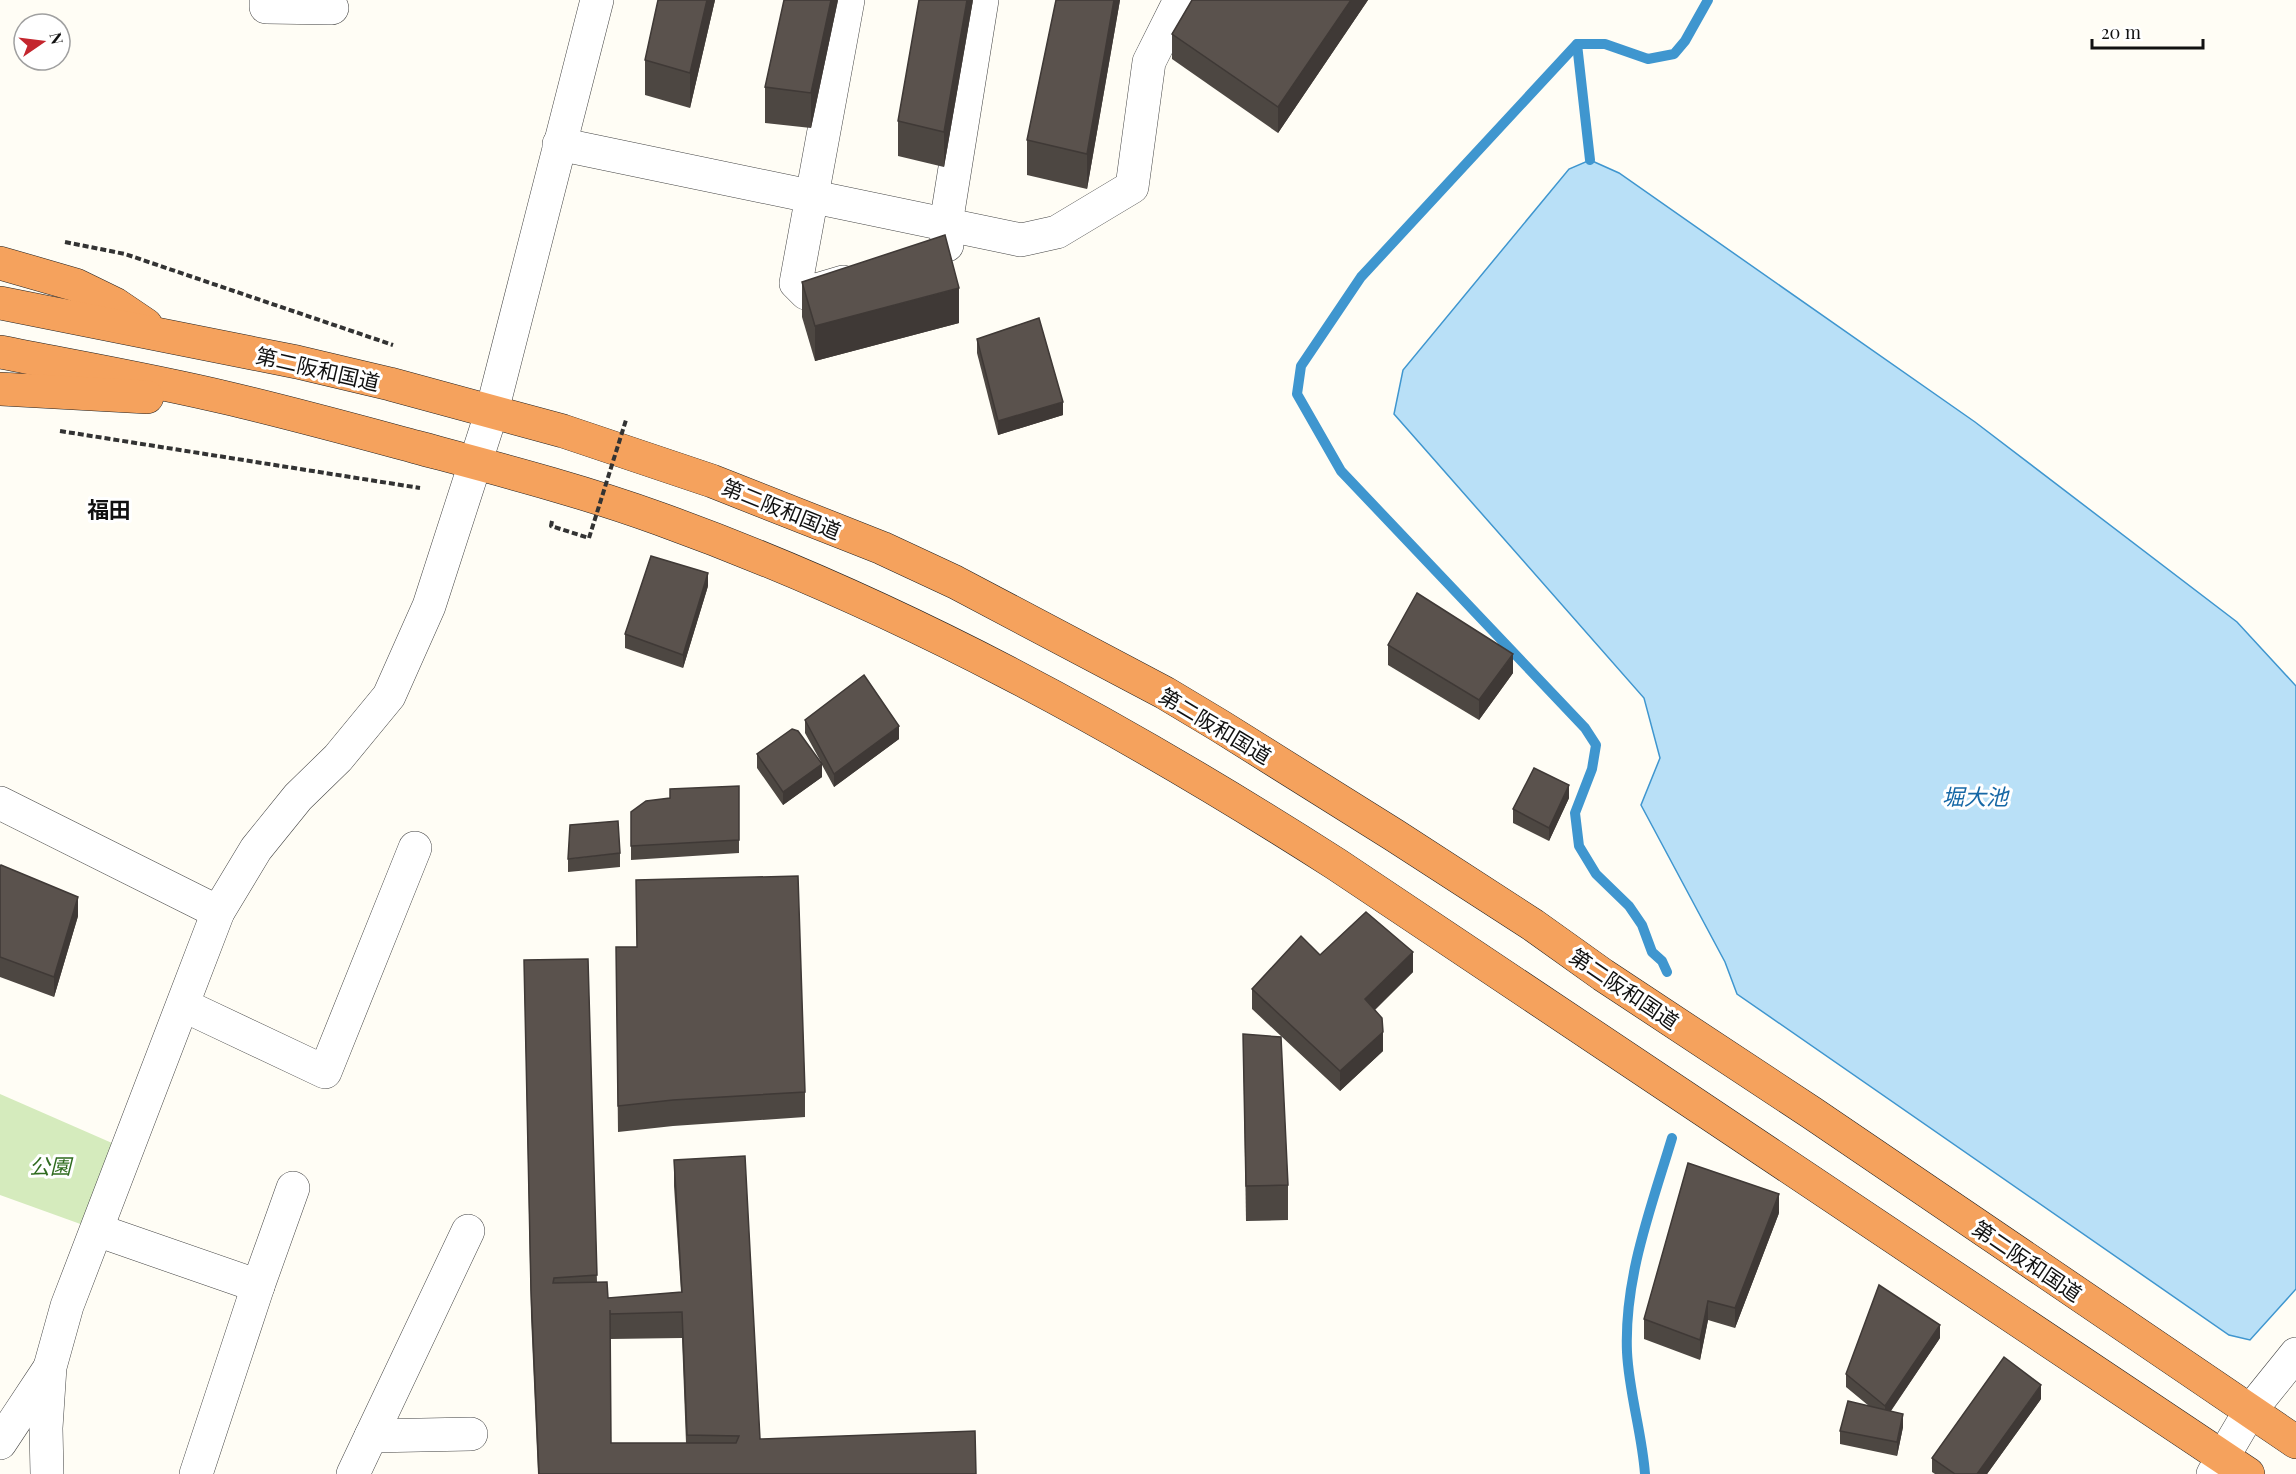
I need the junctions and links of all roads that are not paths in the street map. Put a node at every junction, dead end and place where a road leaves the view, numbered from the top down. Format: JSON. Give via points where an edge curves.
{"nodes":[{"id":1,"x":266,"y":0,"type":"edge"},
{"id":2,"x":597,"y":0,"type":"edge"},
{"id":3,"x":848,"y":0,"type":"edge"},
{"id":4,"x":982,"y":0,"type":"edge"},
{"id":5,"x":1180,"y":0,"type":"edge"},
{"id":6,"x":332,"y":8,"type":"dead end"},
{"id":7,"x":559,"y":144,"type":"junction"},
{"id":8,"x":811,"y":197,"type":"junction"},
{"id":9,"x":946,"y":224,"type":"junction"},
{"id":10,"x":926,"y":256,"type":"edge"},
{"id":11,"x":0,"y":263,"type":"edge"},
{"id":12,"x":871,"y":273,"type":"edge"},
{"id":13,"x":0,"y":303,"type":"edge"},
{"id":14,"x":160,"y":334,"type":"junction"},
{"id":15,"x":0,"y":352,"type":"edge"},
{"id":16,"x":0,"y":389,"type":"edge"},
{"id":17,"x":224,"y":397,"type":"junction"},
{"id":18,"x":492,"y":411,"type":"junction"},
{"id":19,"x":476,"y":463,"type":"junction"},
{"id":20,"x":0,"y":803,"type":"edge"},
{"id":21,"x":415,"y":848,"type":"dead end"},
{"id":22,"x":218,"y":912,"type":"junction"},
{"id":23,"x":183,"y":1005,"type":"junction"},
{"id":24,"x":293,"y":1188,"type":"dead end"},
{"id":25,"x":97,"y":1230,"type":"junction"},
{"id":26,"x":468,"y":1231,"type":"dead end"},
{"id":27,"x":258,"y":1286,"type":"junction"},
{"id":28,"x":2296,"y":1354,"type":"edge"},
{"id":29,"x":50,"y":1367,"type":"junction"},
{"id":30,"x":2250,"y":1411,"type":"junction"},
{"id":31,"x":471,"y":1434,"type":"dead end"},
{"id":32,"x":371,"y":1436,"type":"junction"},
{"id":33,"x":2296,"y":1442,"type":"edge"},
{"id":34,"x":0,"y":1443,"type":"edge"},
{"id":35,"x":2228,"y":1468,"type":"edge"},
{"id":36,"x":46,"y":1474,"type":"edge"},
{"id":37,"x":196,"y":1474,"type":"edge"},
{"id":38,"x":353,"y":1474,"type":"edge"}],
"edges":[{"from":1,"to":6,"type":"street","via":[[266,7]]},
{"from":2,"to":7,"type":"street"},
{"from":3,"to":8,"type":"street"},
{"from":4,"to":9,"type":"street"},
{"from":5,"to":9,"type":"street","via":[[1149,62],[1132,188],[1057,232],[1021,240]]},
{"from":7,"to":8,"type":"street"},
{"from":7,"to":18,"type":"street"},
{"from":8,"to":9,"type":"street"},
{"from":8,"to":12,"type":"street","via":[[796,283],[806,293]]},
{"from":9,"to":10,"type":"street","via":[[947,250]]},
{"from":11,"to":14,"type":"highway","via":[[76,285],[115,304]]},
{"from":13,"to":14,"type":"highway","name":"第二阪和国道"},
{"from":14,"to":18,"type":"highway","name":"第二阪和国道","via":[[297,362]]},
{"from":15,"to":17,"type":"highway"},
{"from":16,"to":17,"type":"highway"},
{"from":17,"to":19,"type":"highway"},
{"from":18,"to":19,"type":"street"},
{"from":18,"to":30,"type":"highway","name":"第二阪和国道","via":[[712,480],[882,548],[1165,693],[1533,926]]},
{"from":19,"to":22,"type":"street","via":[[429,606],[389,696],[256,849]]},
{"from":19,"to":35,"type":"highway","via":[[660,519],[849,594],[1117,730],[1336,864]]},
{"from":20,"to":22,"type":"street"},
{"from":21,"to":23,"type":"street","via":[[325,1072]]},
{"from":22,"to":23,"type":"street"},
{"from":23,"to":25,"type":"street"},
{"from":24,"to":27,"type":"street"},
{"from":25,"to":27,"type":"street"},
{"from":25,"to":29,"type":"street","via":[[67,1306]]},
{"from":26,"to":32,"type":"street"},
{"from":27,"to":37,"type":"street"},
{"from":28,"to":30,"type":"street"},
{"from":29,"to":34,"type":"street"},
{"from":29,"to":36,"type":"street"},
{"from":30,"to":33,"type":"highway","name":"第二阪和国道"},
{"from":30,"to":35,"type":"street"},
{"from":31,"to":32,"type":"street"},
{"from":32,"to":38,"type":"street"}]}
